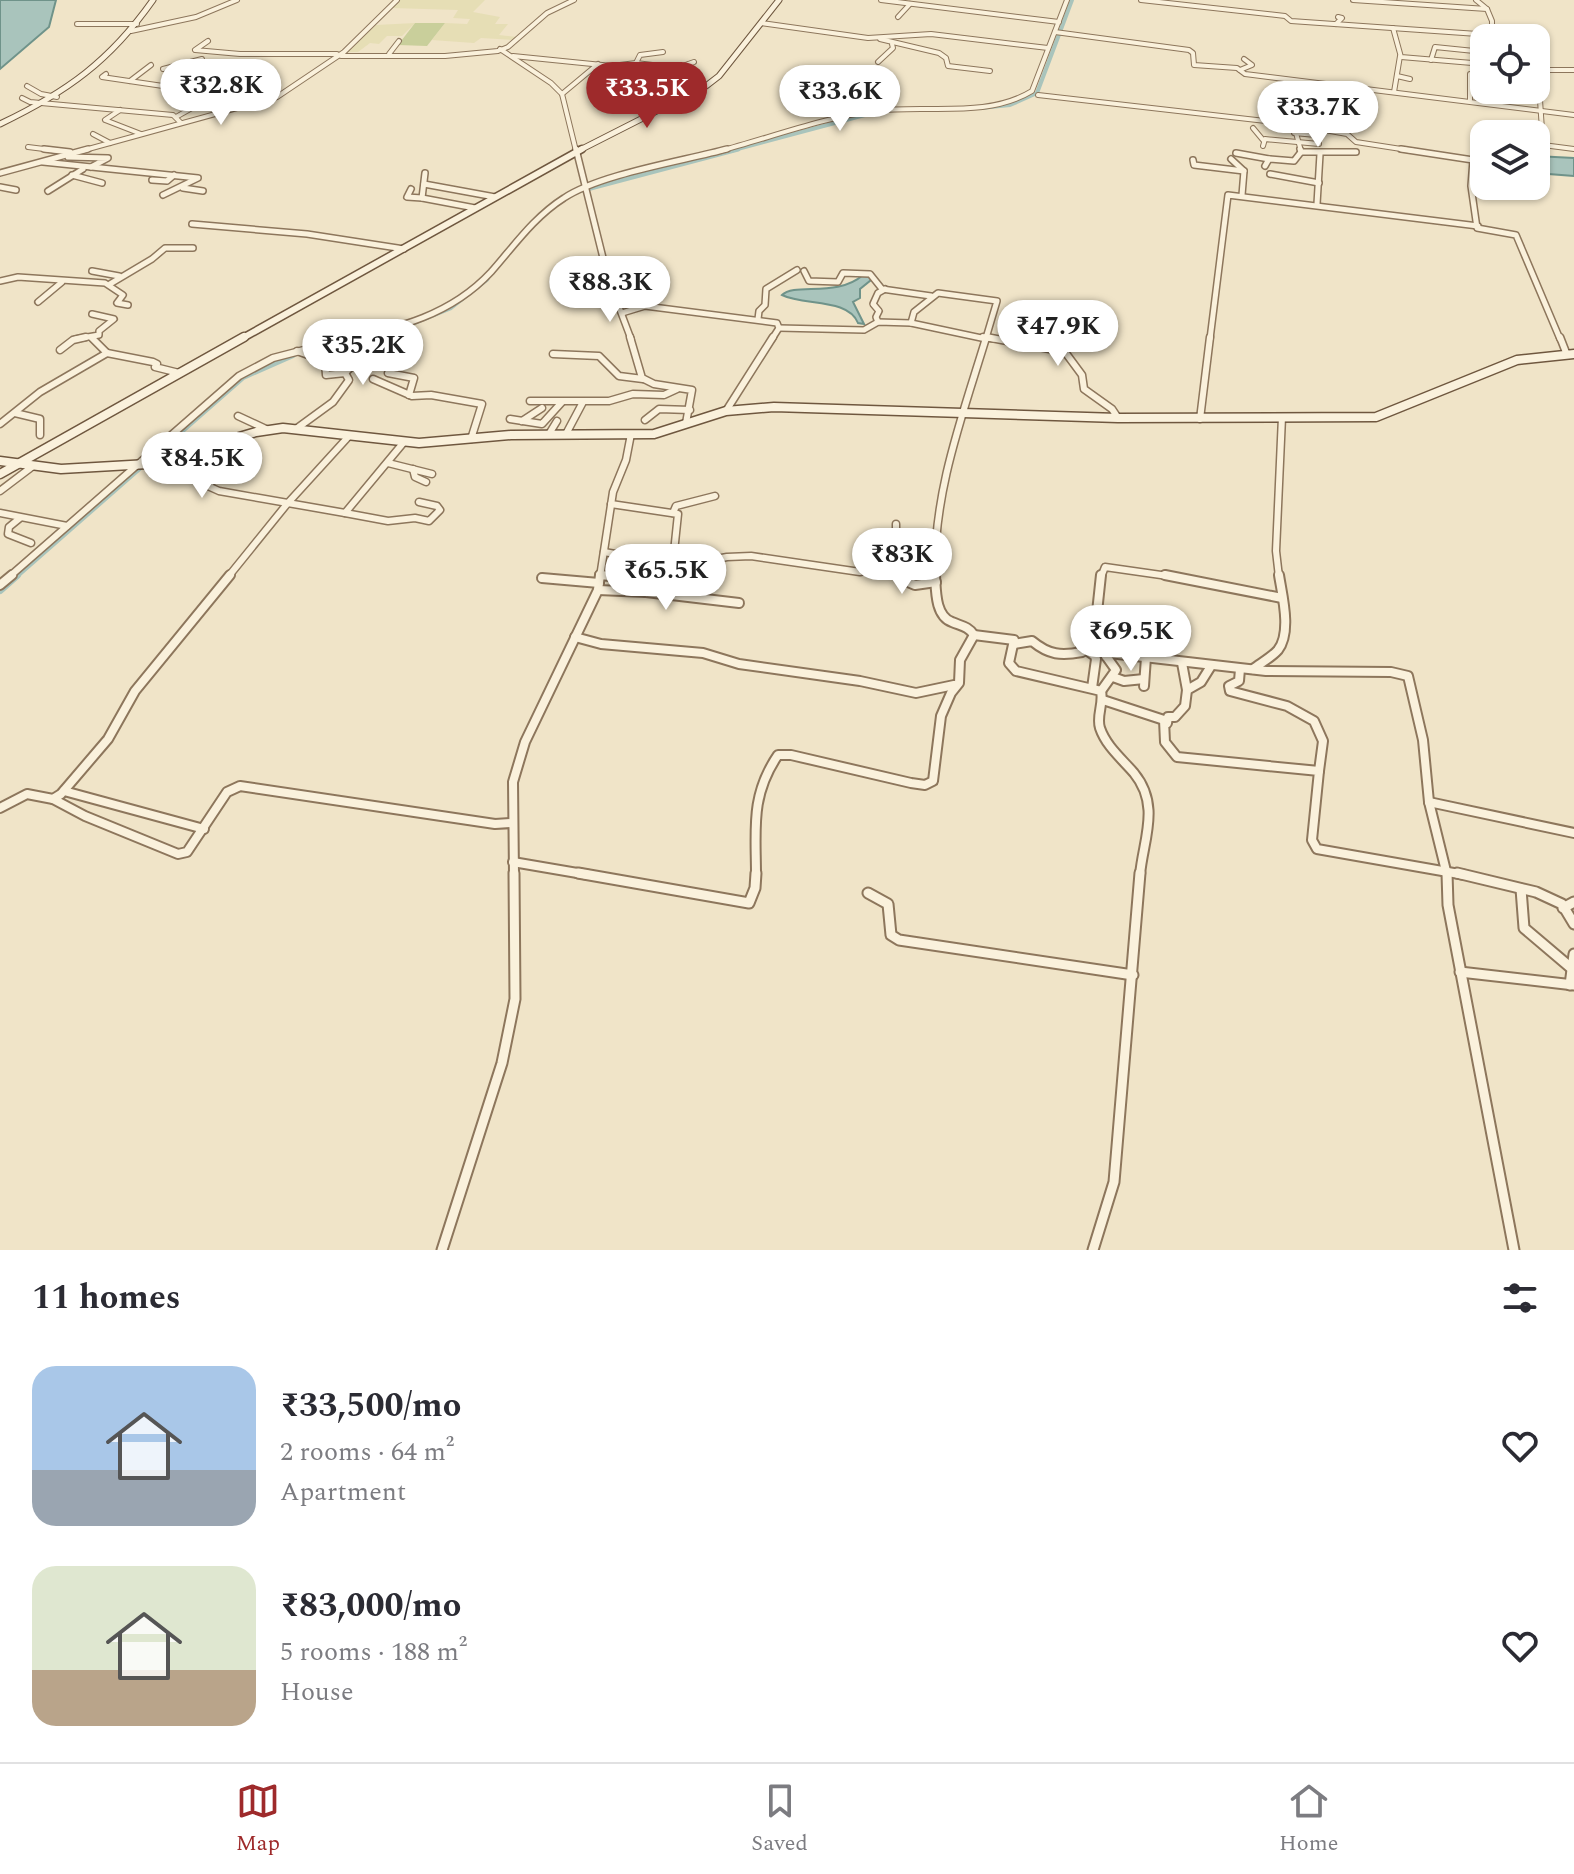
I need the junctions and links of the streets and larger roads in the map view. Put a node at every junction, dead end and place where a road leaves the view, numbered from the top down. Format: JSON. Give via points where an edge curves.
{"nodes":[{"id":1,"x":153,"y":0,"type":"edge"},
{"id":2,"x":237,"y":0,"type":"edge"},
{"id":3,"x":397,"y":0,"type":"edge"},
{"id":4,"x":574,"y":0,"type":"edge"},
{"id":5,"x":779,"y":0,"type":"edge"},
{"id":6,"x":881,"y":0,"type":"edge"},
{"id":7,"x":1067,"y":0,"type":"edge"},
{"id":8,"x":1141,"y":0,"type":"edge"},
{"id":9,"x":1353,"y":0,"type":"edge"},
{"id":10,"x":1476,"y":0,"type":"edge"},
{"id":11,"x":910,"y":4,"type":"junction"},
{"id":12,"x":1487,"y":9,"type":"junction"},
{"id":13,"x":898,"y":17,"type":"dead end"},
{"id":14,"x":1338,"y":17,"type":"dead end"},
{"id":15,"x":1059,"y":22,"type":"junction"},
{"id":16,"x":761,"y":23,"type":"junction"},
{"id":17,"x":77,"y":24,"type":"dead end"},
{"id":18,"x":137,"y":24,"type":"junction"},
{"id":19,"x":1336,"y":24,"type":"junction"},
{"id":20,"x":1492,"y":24,"type":"edge"},
{"id":21,"x":1393,"y":28,"type":"junction"},
{"id":22,"x":131,"y":31,"type":"junction"},
{"id":23,"x":1058,"y":33,"type":"junction"},
{"id":24,"x":1470,"y":34,"type":"edge"},
{"id":25,"x":880,"y":37,"type":"junction"},
{"id":26,"x":208,"y":41,"type":"dead end"},
{"id":27,"x":399,"y":41,"type":"dead end"},
{"id":28,"x":892,"y":44,"type":"junction"},
{"id":29,"x":410,"y":48,"type":"dead end"},
{"id":30,"x":1048,"y":48,"type":"junction"},
{"id":31,"x":500,"y":49,"type":"junction"},
{"id":32,"x":1470,"y":51,"type":"edge"},
{"id":33,"x":663,"y":52,"type":"dead end"},
{"id":34,"x":389,"y":54,"type":"junction"},
{"id":35,"x":337,"y":55,"type":"junction"},
{"id":36,"x":402,"y":55,"type":"junction"},
{"id":37,"x":511,"y":56,"type":"junction"},
{"id":38,"x":1400,"y":56,"type":"junction"},
{"id":39,"x":202,"y":59,"type":"dead end"},
{"id":40,"x":1244,"y":59,"type":"dead end"},
{"id":41,"x":1431,"y":60,"type":"junction"},
{"id":42,"x":694,"y":62,"type":"dead end"},
{"id":43,"x":878,"y":62,"type":"dead end"},
{"id":44,"x":636,"y":63,"type":"junction"},
{"id":45,"x":1470,"y":63,"type":"edge"},
{"id":46,"x":598,"y":64,"type":"junction"},
{"id":47,"x":151,"y":65,"type":"dead end"},
{"id":48,"x":163,"y":69,"type":"dead end"},
{"id":49,"x":1240,"y":70,"type":"junction"},
{"id":50,"x":1550,"y":70,"type":"edge"},
{"id":51,"x":1574,"y":70,"type":"edge"},
{"id":52,"x":990,"y":71,"type":"dead end"},
{"id":53,"x":90,"y":72,"type":"junction"},
{"id":54,"x":1397,"y":76,"type":"junction"},
{"id":55,"x":132,"y":79,"type":"junction"},
{"id":56,"x":1410,"y":79,"type":"dead end"},
{"id":57,"x":233,"y":85,"type":"dead end"},
{"id":58,"x":27,"y":86,"type":"dead end"},
{"id":59,"x":1394,"y":92,"type":"junction"},
{"id":60,"x":217,"y":94,"type":"junction"},
{"id":61,"x":562,"y":94,"type":"junction"},
{"id":62,"x":1038,"y":95,"type":"dead end"},
{"id":63,"x":57,"y":97,"type":"junction"},
{"id":64,"x":22,"y":98,"type":"dead end"},
{"id":65,"x":1470,"y":101,"type":"edge"},
{"id":66,"x":45,"y":103,"type":"junction"},
{"id":67,"x":1492,"y":104,"type":"edge"},
{"id":68,"x":1541,"y":104,"type":"edge"},
{"id":69,"x":660,"y":107,"type":"junction"},
{"id":70,"x":121,"y":109,"type":"junction"},
{"id":71,"x":633,"y":110,"type":"dead end"},
{"id":72,"x":1542,"y":111,"type":"junction"},
{"id":73,"x":1574,"y":115,"type":"edge"},
{"id":74,"x":176,"y":117,"type":"junction"},
{"id":75,"x":1287,"y":118,"type":"dead end"},
{"id":76,"x":181,"y":123,"type":"junction"},
{"id":77,"x":0,"y":124,"type":"edge"},
{"id":78,"x":1294,"y":126,"type":"junction"},
{"id":79,"x":1253,"y":128,"type":"dead end"},
{"id":80,"x":1317,"y":129,"type":"junction"},
{"id":81,"x":1294,"y":133,"type":"junction"},
{"id":82,"x":93,"y":134,"type":"dead end"},
{"id":83,"x":141,"y":134,"type":"junction"},
{"id":84,"x":1298,"y":142,"type":"junction"},
{"id":85,"x":110,"y":143,"type":"junction"},
{"id":86,"x":1319,"y":144,"type":"dead end"},
{"id":87,"x":28,"y":147,"type":"dead end"},
{"id":88,"x":1574,"y":149,"type":"edge"},
{"id":89,"x":578,"y":151,"type":"junction"},
{"id":90,"x":75,"y":152,"type":"junction"},
{"id":91,"x":1301,"y":152,"type":"junction"},
{"id":92,"x":1356,"y":152,"type":"dead end"},
{"id":93,"x":1236,"y":153,"type":"dead end"},
{"id":94,"x":1320,"y":154,"type":"junction"},
{"id":95,"x":58,"y":157,"type":"junction"},
{"id":96,"x":1231,"y":159,"type":"dead end"},
{"id":97,"x":1269,"y":159,"type":"junction"},
{"id":98,"x":1193,"y":160,"type":"dead end"},
{"id":99,"x":1470,"y":161,"type":"edge"},
{"id":100,"x":41,"y":162,"type":"junction"},
{"id":101,"x":1265,"y":166,"type":"dead end"},
{"id":102,"x":87,"y":168,"type":"junction"},
{"id":103,"x":1244,"y":171,"type":"junction"},
{"id":104,"x":0,"y":173,"type":"edge"},
{"id":105,"x":425,"y":173,"type":"dead end"},
{"id":106,"x":1270,"y":174,"type":"dead end"},
{"id":107,"x":72,"y":175,"type":"junction"},
{"id":108,"x":174,"y":175,"type":"junction"},
{"id":109,"x":152,"y":180,"type":"dead end"},
{"id":110,"x":102,"y":183,"type":"dead end"},
{"id":111,"x":1319,"y":183,"type":"junction"},
{"id":112,"x":424,"y":184,"type":"junction"},
{"id":113,"x":0,"y":187,"type":"edge"},
{"id":114,"x":181,"y":188,"type":"junction"},
{"id":115,"x":587,"y":188,"type":"junction"},
{"id":116,"x":411,"y":189,"type":"dead end"},
{"id":117,"x":16,"y":190,"type":"dead end"},
{"id":118,"x":48,"y":191,"type":"dead end"},
{"id":119,"x":203,"y":191,"type":"dead end"},
{"id":120,"x":163,"y":195,"type":"dead end"},
{"id":121,"x":1242,"y":195,"type":"junction"},
{"id":122,"x":495,"y":197,"type":"junction"},
{"id":123,"x":422,"y":198,"type":"junction"},
{"id":124,"x":1473,"y":200,"type":"edge"},
{"id":125,"x":1317,"y":204,"type":"junction"},
{"id":126,"x":472,"y":211,"type":"junction"},
{"id":127,"x":192,"y":224,"type":"dead end"},
{"id":128,"x":1478,"y":226,"type":"junction"},
{"id":129,"x":193,"y":248,"type":"dead end"},
{"id":130,"x":406,"y":249,"type":"junction"},
{"id":131,"x":92,"y":271,"type":"dead end"},
{"id":132,"x":119,"y":276,"type":"junction"},
{"id":133,"x":0,"y":281,"type":"edge"},
{"id":134,"x":62,"y":282,"type":"junction"},
{"id":135,"x":110,"y":284,"type":"junction"},
{"id":136,"x":885,"y":289,"type":"junction"},
{"id":137,"x":931,"y":296,"type":"junction"},
{"id":138,"x":38,"y":302,"type":"dead end"},
{"id":139,"x":128,"y":305,"type":"dead end"},
{"id":140,"x":622,"y":313,"type":"junction"},
{"id":141,"x":92,"y":314,"type":"dead end"},
{"id":142,"x":758,"y":319,"type":"junction"},
{"id":143,"x":878,"y":322,"type":"junction"},
{"id":144,"x":911,"y":323,"type":"junction"},
{"id":145,"x":779,"y":328,"type":"junction"},
{"id":146,"x":89,"y":338,"type":"junction"},
{"id":147,"x":986,"y":338,"type":"junction"},
{"id":148,"x":60,"y":350,"type":"dead end"},
{"id":149,"x":298,"y":351,"type":"junction"},
{"id":150,"x":107,"y":353,"type":"junction"},
{"id":151,"x":364,"y":354,"type":"dead end"},
{"id":152,"x":553,"y":354,"type":"dead end"},
{"id":153,"x":1571,"y":354,"type":"edge"},
{"id":154,"x":179,"y":373,"type":"junction"},
{"id":155,"x":345,"y":373,"type":"junction"},
{"id":156,"x":388,"y":373,"type":"dead end"},
{"id":157,"x":373,"y":379,"type":"dead end"},
{"id":158,"x":643,"y":379,"type":"junction"},
{"id":159,"x":678,"y":388,"type":"junction"},
{"id":160,"x":409,"y":395,"type":"junction"},
{"id":161,"x":530,"y":401,"type":"dead end"},
{"id":162,"x":562,"y":402,"type":"junction"},
{"id":163,"x":583,"y":402,"type":"junction"},
{"id":164,"x":542,"y":408,"type":"dead end"},
{"id":165,"x":690,"y":410,"type":"junction"},
{"id":166,"x":726,"y":411,"type":"junction"},
{"id":167,"x":960,"y":412,"type":"junction"},
{"id":168,"x":15,"y":413,"type":"junction"},
{"id":169,"x":238,"y":416,"type":"dead end"},
{"id":170,"x":1282,"y":417,"type":"junction"},
{"id":171,"x":1118,"y":418,"type":"junction"},
{"id":172,"x":510,"y":419,"type":"dead end"},
{"id":173,"x":1200,"y":419,"type":"junction"},
{"id":174,"x":645,"y":420,"type":"dead end"},
{"id":175,"x":522,"y":421,"type":"junction"},
{"id":176,"x":557,"y":421,"type":"dead end"},
{"id":177,"x":686,"y":423,"type":"junction"},
{"id":178,"x":0,"y":424,"type":"edge"},
{"id":179,"x":533,"y":424,"type":"junction"},
{"id":180,"x":266,"y":429,"type":"junction"},
{"id":181,"x":296,"y":429,"type":"junction"},
{"id":182,"x":530,"y":434,"type":"junction"},
{"id":183,"x":549,"y":434,"type":"junction"},
{"id":184,"x":566,"y":434,"type":"junction"},
{"id":185,"x":631,"y":434,"type":"junction"},
{"id":186,"x":40,"y":435,"type":"dead end"},
{"id":187,"x":349,"y":436,"type":"junction"},
{"id":188,"x":471,"y":439,"type":"junction"},
{"id":189,"x":404,"y":442,"type":"junction"},
{"id":190,"x":215,"y":445,"type":"junction"},
{"id":191,"x":0,"y":461,"type":"edge"},
{"id":192,"x":388,"y":463,"type":"junction"},
{"id":193,"x":17,"y":464,"type":"junction"},
{"id":194,"x":143,"y":464,"type":"junction"},
{"id":195,"x":33,"y":466,"type":"junction"},
{"id":196,"x":413,"y":469,"type":"junction"},
{"id":197,"x":0,"y":474,"type":"edge"},
{"id":198,"x":432,"y":474,"type":"dead end"},
{"id":199,"x":426,"y":482,"type":"dead end"},
{"id":200,"x":208,"y":485,"type":"junction"},
{"id":201,"x":0,"y":491,"type":"edge"},
{"id":202,"x":715,"y":496,"type":"dead end"},
{"id":203,"x":419,"y":502,"type":"dead end"},
{"id":204,"x":287,"y":504,"type":"junction"},
{"id":205,"x":611,"y":504,"type":"junction"},
{"id":206,"x":0,"y":513,"type":"edge"},
{"id":207,"x":345,"y":513,"type":"junction"},
{"id":208,"x":673,"y":513,"type":"junction"},
{"id":209,"x":20,"y":518,"type":"junction"},
{"id":210,"x":896,"y":524,"type":"dead end"},
{"id":211,"x":67,"y":526,"type":"junction"},
{"id":212,"x":31,"y":543,"type":"dead end"},
{"id":213,"x":902,"y":547,"type":"junction"},
{"id":214,"x":933,"y":549,"type":"junction"},
{"id":215,"x":604,"y":552,"type":"junction"},
{"id":216,"x":894,"y":569,"type":"junction"},
{"id":217,"x":668,"y":570,"type":"junction"},
{"id":218,"x":936,"y":577,"type":"junction"},
{"id":219,"x":542,"y":578,"type":"dead end"},
{"id":220,"x":599,"y":583,"type":"junction"},
{"id":221,"x":0,"y":585,"type":"edge"},
{"id":222,"x":673,"y":585,"type":"dead end"},
{"id":223,"x":646,"y":592,"type":"junction"},
{"id":224,"x":1282,"y":598,"type":"junction"},
{"id":225,"x":739,"y":603,"type":"dead end"},
{"id":226,"x":974,"y":635,"type":"junction"},
{"id":227,"x":575,"y":637,"type":"junction"},
{"id":228,"x":1014,"y":644,"type":"junction"},
{"id":229,"x":1081,"y":646,"type":"junction"},
{"id":230,"x":1092,"y":651,"type":"junction"},
{"id":231,"x":1106,"y":656,"type":"junction"},
{"id":232,"x":1146,"y":657,"type":"junction"},
{"id":233,"x":1182,"y":663,"type":"junction"},
{"id":234,"x":1211,"y":666,"type":"junction"},
{"id":235,"x":1240,"y":669,"type":"junction"},
{"id":236,"x":1260,"y":670,"type":"junction"},
{"id":237,"x":1113,"y":677,"type":"junction"},
{"id":238,"x":959,"y":683,"type":"junction"},
{"id":239,"x":1092,"y":688,"type":"junction"},
{"id":240,"x":1187,"y":690,"type":"junction"},
{"id":241,"x":1102,"y":696,"type":"junction"},
{"id":242,"x":1167,"y":723,"type":"junction"},
{"id":243,"x":1319,"y":771,"type":"junction"},
{"id":244,"x":64,"y":791,"type":"junction"},
{"id":245,"x":53,"y":799,"type":"junction"},
{"id":246,"x":1429,"y":802,"type":"junction"},
{"id":247,"x":0,"y":808,"type":"edge"},
{"id":248,"x":512,"y":827,"type":"junction"},
{"id":249,"x":204,"y":829,"type":"junction"},
{"id":250,"x":1574,"y":833,"type":"edge"},
{"id":251,"x":513,"y":862,"type":"junction"},
{"id":252,"x":1447,"y":871,"type":"junction"},
{"id":253,"x":1521,"y":889,"type":"junction"},
{"id":254,"x":868,"y":893,"type":"dead end"},
{"id":255,"x":1574,"y":902,"type":"edge"},
{"id":256,"x":1563,"y":908,"type":"junction"},
{"id":257,"x":1574,"y":924,"type":"edge"},
{"id":258,"x":1574,"y":954,"type":"edge"},
{"id":259,"x":1570,"y":967,"type":"junction"},
{"id":260,"x":1460,"y":972,"type":"junction"},
{"id":261,"x":1133,"y":975,"type":"junction"},
{"id":262,"x":1572,"y":985,"type":"edge"},
{"id":263,"x":442,"y":1250,"type":"edge"},
{"id":264,"x":1093,"y":1250,"type":"edge"},
{"id":265,"x":1514,"y":1250,"type":"edge"}],
"edges":[{"from":1,"to":18,"type":"street"},
{"from":2,"to":22,"type":"street","via":[[196,17]]},
{"from":3,"to":35,"type":"street"},
{"from":4,"to":31,"type":"street","via":[[547,13]]},
{"from":5,"to":16,"type":"street"},
{"from":6,"to":11,"type":"street"},
{"from":7,"to":15,"type":"street"},
{"from":8,"to":19,"type":"street"},
{"from":9,"to":12,"type":"street"},
{"from":10,"to":12,"type":"street"},
{"from":11,"to":13,"type":"street"},
{"from":11,"to":15,"type":"street"},
{"from":12,"to":20,"type":"street"},
{"from":14,"to":19,"type":"street","via":[[1342,18]]},
{"from":15,"to":23,"type":"street"},
{"from":16,"to":25,"type":"street"},
{"from":16,"to":69,"type":"street","via":[[719,76]]},
{"from":17,"to":18,"type":"street"},
{"from":18,"to":22,"type":"street"},
{"from":19,"to":21,"type":"street"},
{"from":21,"to":24,"type":"street"},
{"from":21,"to":38,"type":"street"},
{"from":22,"to":53,"type":"street"},
{"from":23,"to":30,"type":"street"},
{"from":23,"to":49,"type":"street","via":[[1189,50],[1194,65]]},
{"from":25,"to":28,"type":"street"},
{"from":25,"to":30,"type":"street","via":[[931,34]]},
{"from":26,"to":35,"type":"street","via":[[195,50]]},
{"from":27,"to":34,"type":"street"},
{"from":28,"to":43,"type":"street"},
{"from":28,"to":52,"type":"street","via":[[939,53],[948,66]]},
{"from":29,"to":36,"type":"street"},
{"from":30,"to":115,"type":"street","via":[[1031,93],[1010,103],[883,109]]},
{"from":31,"to":36,"type":"street"},
{"from":31,"to":37,"type":"street"},
{"from":32,"to":41,"type":"street","via":[[1435,47]]},
{"from":33,"to":44,"type":"street","via":[[640,55]]},
{"from":34,"to":35,"type":"street"},
{"from":34,"to":36,"type":"street"},
{"from":35,"to":76,"type":"street","via":[[274,98]]},
{"from":37,"to":46,"type":"street"},
{"from":37,"to":61,"type":"street"},
{"from":38,"to":41,"type":"street"},
{"from":38,"to":54,"type":"street"},
{"from":39,"to":48,"type":"street"},
{"from":40,"to":49,"type":"street","via":[[1252,65]]},
{"from":41,"to":45,"type":"street"},
{"from":42,"to":44,"type":"street","via":[[677,68]]},
{"from":44,"to":46,"type":"street"},
{"from":46,"to":61,"type":"street"},
{"from":47,"to":55,"type":"street"},
{"from":49,"to":59,"type":"street"},
{"from":50,"to":51,"type":"street"},
{"from":53,"to":55,"type":"street"},
{"from":53,"to":63,"type":"street"},
{"from":54,"to":56,"type":"street"},
{"from":54,"to":59,"type":"street"},
{"from":55,"to":60,"type":"street"},
{"from":57,"to":60,"type":"street"},
{"from":58,"to":63,"type":"street"},
{"from":59,"to":65,"type":"street"},
{"from":60,"to":74,"type":"street"},
{"from":61,"to":89,"type":"street"},
{"from":62,"to":78,"type":"street"},
{"from":63,"to":66,"type":"street"},
{"from":64,"to":66,"type":"street"},
{"from":66,"to":70,"type":"street"},
{"from":66,"to":77,"type":"street"},
{"from":67,"to":72,"type":"street"},
{"from":68,"to":72,"type":"street"},
{"from":69,"to":71,"type":"street","via":[[641,101]]},
{"from":69,"to":89,"type":"street"},
{"from":70,"to":74,"type":"street"},
{"from":70,"to":83,"type":"street","via":[[105,120]]},
{"from":72,"to":73,"type":"street"},
{"from":72,"to":88,"type":"street","via":[[1543,145]]},
{"from":74,"to":76,"type":"street"},
{"from":75,"to":80,"type":"street","via":[[1317,122]]},
{"from":76,"to":83,"type":"street"},
{"from":78,"to":80,"type":"street"},
{"from":78,"to":81,"type":"street"},
{"from":79,"to":84,"type":"street","via":[[1263,143]]},
{"from":80,"to":81,"type":"street","via":[[1316,135]]},
{"from":80,"to":99,"type":"street","via":[[1348,135],[1356,142]]},
{"from":81,"to":84,"type":"street"},
{"from":82,"to":85,"type":"street"},
{"from":83,"to":85,"type":"street"},
{"from":84,"to":86,"type":"street"},
{"from":84,"to":91,"type":"street"},
{"from":85,"to":90,"type":"street"},
{"from":87,"to":90,"type":"street"},
{"from":89,"to":115,"type":"street"},
{"from":89,"to":122,"type":"street"},
{"from":90,"to":95,"type":"street"},
{"from":91,"to":94,"type":"street"},
{"from":91,"to":97,"type":"street","via":[[1293,162]]},
{"from":92,"to":94,"type":"street"},
{"from":93,"to":97,"type":"street"},
{"from":94,"to":111,"type":"street"},
{"from":95,"to":100,"type":"street"},
{"from":95,"to":102,"type":"street","via":[[108,158]]},
{"from":96,"to":103,"type":"street"},
{"from":97,"to":101,"type":"street"},
{"from":98,"to":103,"type":"street","via":[[1194,165]]},
{"from":100,"to":102,"type":"street"},
{"from":100,"to":104,"type":"street"},
{"from":102,"to":107,"type":"street"},
{"from":102,"to":108,"type":"street"},
{"from":103,"to":121,"type":"street"},
{"from":105,"to":112,"type":"street"},
{"from":106,"to":111,"type":"street"},
{"from":107,"to":110,"type":"street"},
{"from":107,"to":118,"type":"street"},
{"from":108,"to":109,"type":"street","via":[[167,181]]},
{"from":108,"to":114,"type":"street","via":[[198,178]]},
{"from":111,"to":125,"type":"street"},
{"from":112,"to":122,"type":"street"},
{"from":112,"to":123,"type":"street"},
{"from":113,"to":117,"type":"street"},
{"from":114,"to":119,"type":"street"},
{"from":114,"to":120,"type":"street"},
{"from":115,"to":140,"type":"street","via":[[608,278]]},
{"from":115,"to":149,"type":"street","via":[[557,200],[534,218],[474,287],[447,307]]},
{"from":116,"to":123,"type":"street","via":[[407,197]]},
{"from":121,"to":125,"type":"street"},
{"from":121,"to":173,"type":"street","via":[[1228,195],[1224,207]]},
{"from":122,"to":126,"type":"street"},
{"from":123,"to":126,"type":"street"},
{"from":124,"to":128,"type":"street"},
{"from":125,"to":128,"type":"street"},
{"from":126,"to":130,"type":"street"},
{"from":127,"to":130,"type":"street"},
{"from":128,"to":153,"type":"street","via":[[1516,235]]},
{"from":129,"to":132,"type":"street","via":[[168,247],[156,259]]},
{"from":130,"to":154,"type":"street"},
{"from":131,"to":132,"type":"street"},
{"from":132,"to":135,"type":"street"},
{"from":133,"to":134,"type":"street","via":[[20,277]]},
{"from":134,"to":135,"type":"street"},
{"from":134,"to":138,"type":"street"},
{"from":135,"to":139,"type":"street","via":[[123,295],[117,303]]},
{"from":136,"to":137,"type":"street"},
{"from":136,"to":142,"type":"street","via":[[870,274],[843,273],[830,284],[809,281],[800,271],[766,289]]},
{"from":136,"to":143,"type":"street","via":[[873,304]]},
{"from":137,"to":144,"type":"street","via":[[914,312]]},
{"from":137,"to":147,"type":"street","via":[[998,302]]},
{"from":140,"to":142,"type":"street","via":[[645,306]]},
{"from":140,"to":158,"type":"street"},
{"from":141,"to":146,"type":"street","via":[[114,319]]},
{"from":142,"to":145,"type":"street"},
{"from":143,"to":144,"type":"street"},
{"from":143,"to":145,"type":"street","via":[[864,330]]},
{"from":144,"to":147,"type":"street"},
{"from":145,"to":166,"type":"street"},
{"from":146,"to":148,"type":"street","via":[[73,340]]},
{"from":146,"to":150,"type":"street"},
{"from":147,"to":167,"type":"street"},
{"from":147,"to":171,"type":"street","via":[[1065,352],[1079,369],[1084,389]]},
{"from":149,"to":155,"type":"street","via":[[325,361],[326,375]]},
{"from":149,"to":194,"type":"street","via":[[244,372]]},
{"from":150,"to":154,"type":"street"},
{"from":150,"to":168,"type":"street","via":[[46,387]]},
{"from":151,"to":155,"type":"street"},
{"from":152,"to":158,"type":"street","via":[[599,356],[619,376]]},
{"from":153,"to":170,"type":"street","via":[[1517,360],[1382,416]]},
{"from":154,"to":193,"type":"street"},
{"from":155,"to":181,"type":"street","via":[[349,380],[342,394]]},
{"from":156,"to":160,"type":"street","via":[[414,378]]},
{"from":157,"to":160,"type":"street"},
{"from":158,"to":159,"type":"street"},
{"from":159,"to":163,"type":"street","via":[[660,396],[633,394]]},
{"from":159,"to":165,"type":"street","via":[[693,392]]},
{"from":160,"to":188,"type":"street","via":[[482,404]]},
{"from":161,"to":162,"type":"street"},
{"from":162,"to":163,"type":"street"},
{"from":162,"to":179,"type":"street","via":[[544,423]]},
{"from":163,"to":184,"type":"street"},
{"from":164,"to":175,"type":"street"},
{"from":165,"to":174,"type":"street","via":[[661,407]]},
{"from":165,"to":177,"type":"street"},
{"from":166,"to":167,"type":"street","via":[[774,407]]},
{"from":166,"to":177,"type":"street"},
{"from":167,"to":171,"type":"street"},
{"from":167,"to":214,"type":"street","via":[[938,491]]},
{"from":168,"to":178,"type":"street"},
{"from":168,"to":186,"type":"street","via":[[40,419]]},
{"from":169,"to":180,"type":"street"},
{"from":170,"to":173,"type":"street"},
{"from":170,"to":224,"type":"street","via":[[1276,551]]},
{"from":171,"to":173,"type":"street"},
{"from":172,"to":175,"type":"street"},
{"from":175,"to":179,"type":"street"},
{"from":176,"to":183,"type":"street"},
{"from":177,"to":185,"type":"street","via":[[661,433]]},
{"from":179,"to":182,"type":"street"},
{"from":180,"to":181,"type":"street"},
{"from":180,"to":190,"type":"street"},
{"from":181,"to":187,"type":"street"},
{"from":182,"to":183,"type":"street"},
{"from":182,"to":188,"type":"street"},
{"from":183,"to":184,"type":"street"},
{"from":184,"to":185,"type":"street"},
{"from":185,"to":205,"type":"street"},
{"from":187,"to":189,"type":"street"},
{"from":187,"to":204,"type":"street"},
{"from":188,"to":189,"type":"street"},
{"from":189,"to":192,"type":"street"},
{"from":190,"to":194,"type":"street"},
{"from":190,"to":200,"type":"street","via":[[239,457]]},
{"from":191,"to":193,"type":"street"},
{"from":192,"to":196,"type":"street"},
{"from":192,"to":207,"type":"street"},
{"from":193,"to":195,"type":"street"},
{"from":193,"to":197,"type":"street"},
{"from":194,"to":195,"type":"street"},
{"from":194,"to":200,"type":"street"},
{"from":194,"to":211,"type":"street"},
{"from":195,"to":201,"type":"street"},
{"from":196,"to":198,"type":"street"},
{"from":196,"to":199,"type":"street","via":[[415,477]]},
{"from":200,"to":204,"type":"street"},
{"from":202,"to":208,"type":"street","via":[[674,507]]},
{"from":203,"to":207,"type":"street","via":[[440,510],[429,521]]},
{"from":204,"to":207,"type":"street"},
{"from":204,"to":244,"type":"street","via":[[135,691],[108,739]]},
{"from":205,"to":208,"type":"street"},
{"from":205,"to":215,"type":"street"},
{"from":206,"to":209,"type":"street"},
{"from":208,"to":217,"type":"street","via":[[680,516]]},
{"from":209,"to":211,"type":"street"},
{"from":209,"to":212,"type":"street","via":[[8,534]]},
{"from":210,"to":213,"type":"street","via":[[896,540]]},
{"from":211,"to":221,"type":"street"},
{"from":213,"to":214,"type":"street"},
{"from":213,"to":216,"type":"street"},
{"from":214,"to":218,"type":"street"},
{"from":215,"to":217,"type":"street","via":[[649,560]]},
{"from":215,"to":220,"type":"street"},
{"from":216,"to":217,"type":"street","via":[[860,572],[738,555]]},
{"from":216,"to":218,"type":"street"},
{"from":216,"to":218,"type":"street","via":[[912,584]]},
{"from":217,"to":222,"type":"street"},
{"from":218,"to":226,"type":"street","via":[[944,618]]},
{"from":219,"to":220,"type":"street"},
{"from":220,"to":223,"type":"street"},
{"from":220,"to":223,"type":"street","via":[[629,578]]},
{"from":220,"to":227,"type":"street"},
{"from":223,"to":225,"type":"street"},
{"from":224,"to":229,"type":"street","via":[[1105,567],[1094,640]]},
{"from":224,"to":236,"type":"street","via":[[1282,644]]},
{"from":226,"to":228,"type":"street"},
{"from":226,"to":238,"type":"street","via":[[960,660]]},
{"from":227,"to":238,"type":"street","via":[[703,653],[739,664],[916,693]]},
{"from":227,"to":248,"type":"street","via":[[518,762]]},
{"from":228,"to":229,"type":"street","via":[[1032,641],[1044,652],[1064,655],[1082,652]]},
{"from":228,"to":239,"type":"street","via":[[1009,663],[1016,671]]},
{"from":229,"to":230,"type":"street"},
{"from":230,"to":231,"type":"street","via":[[1105,651]]},
{"from":230,"to":239,"type":"street"},
{"from":231,"to":232,"type":"street"},
{"from":231,"to":237,"type":"street","via":[[1115,667]]},
{"from":232,"to":233,"type":"street"},
{"from":232,"to":237,"type":"street","via":[[1144,683]]},
{"from":233,"to":234,"type":"street"},
{"from":233,"to":240,"type":"street"},
{"from":234,"to":235,"type":"street"},
{"from":234,"to":240,"type":"street","via":[[1201,682]]},
{"from":235,"to":236,"type":"street"},
{"from":235,"to":243,"type":"street","via":[[1239,681],[1229,686],[1230,691],[1286,705],[1299,718],[1314,721],[1323,741]]},
{"from":236,"to":246,"type":"street","via":[[1408,676],[1423,740]]},
{"from":237,"to":241,"type":"street"},
{"from":238,"to":251,"type":"street","via":[[948,693],[930,784],[778,755],[754,833],[755,888],[749,903]]},
{"from":239,"to":241,"type":"street"},
{"from":240,"to":242,"type":"street","via":[[1185,706]]},
{"from":241,"to":242,"type":"street"},
{"from":241,"to":261,"type":"street","via":[[1101,729],[1144,791],[1150,835],[1141,859]]},
{"from":242,"to":243,"type":"street","via":[[1162,729],[1165,742],[1177,757]]},
{"from":243,"to":252,"type":"street","via":[[1314,847]]},
{"from":244,"to":245,"type":"street"},
{"from":244,"to":249,"type":"street"},
{"from":245,"to":247,"type":"street","via":[[27,794]]},
{"from":245,"to":249,"type":"street","via":[[178,854],[187,852]]},
{"from":246,"to":250,"type":"street"},
{"from":246,"to":252,"type":"street"},
{"from":248,"to":249,"type":"street","via":[[240,786],[227,792]]},
{"from":248,"to":251,"type":"street"},
{"from":251,"to":263,"type":"street","via":[[515,999],[510,1032]]},
{"from":252,"to":253,"type":"street"},
{"from":252,"to":260,"type":"street"},
{"from":253,"to":256,"type":"street","via":[[1553,899]]},
{"from":253,"to":259,"type":"street","via":[[1524,928]]},
{"from":254,"to":261,"type":"street","via":[[888,904],[891,935],[899,940]]},
{"from":255,"to":256,"type":"street"},
{"from":256,"to":257,"type":"street"},
{"from":258,"to":259,"type":"street"},
{"from":259,"to":262,"type":"street"},
{"from":260,"to":262,"type":"street"},
{"from":260,"to":265,"type":"street"},
{"from":261,"to":264,"type":"street","via":[[1114,1182]]}]}
